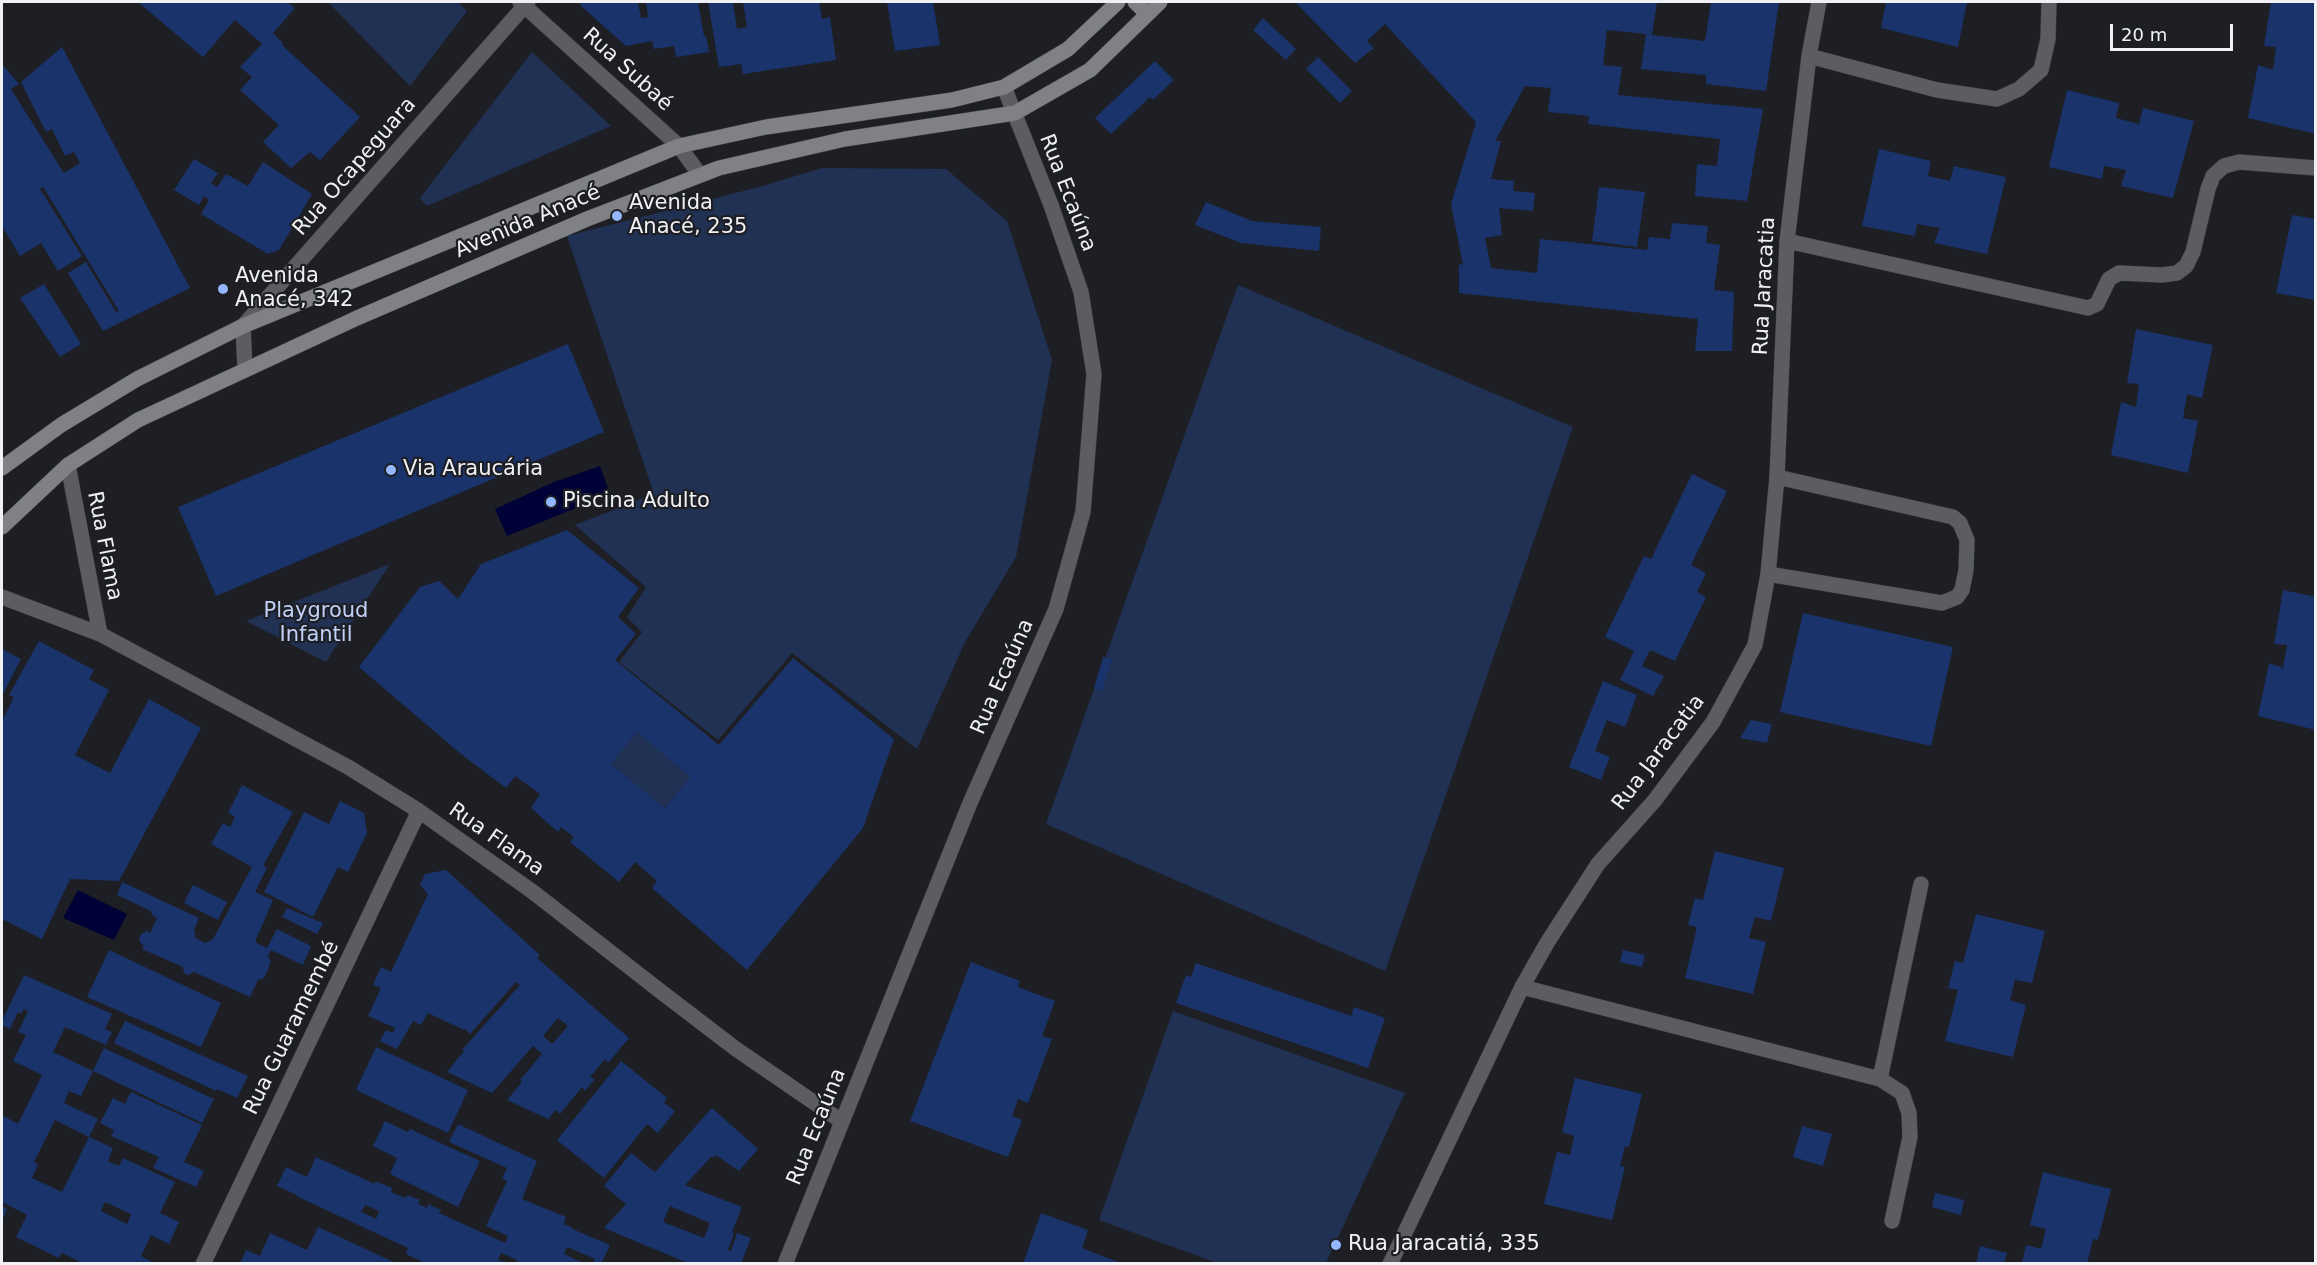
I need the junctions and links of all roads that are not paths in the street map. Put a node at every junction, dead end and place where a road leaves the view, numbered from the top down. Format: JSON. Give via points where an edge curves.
{"nodes":[{"id":1,"x":1118,"y":2,"type":"edge"},
{"id":2,"x":1135,"y":2,"type":"edge"},
{"id":3,"x":1160,"y":2,"type":"edge"},
{"id":4,"x":1819,"y":2,"type":"edge"},
{"id":5,"x":2049,"y":2,"type":"edge"},
{"id":6,"x":524,"y":3,"type":"edge"},
{"id":7,"x":1147,"y":14,"type":"junction"},
{"id":8,"x":1809,"y":56,"type":"junction"},
{"id":9,"x":1004,"y":87,"type":"junction"},
{"id":10,"x":1015,"y":113,"type":"junction"},
{"id":11,"x":679,"y":146,"type":"junction"},
{"id":12,"x":2316,"y":168,"type":"edge"},
{"id":13,"x":700,"y":175,"type":"junction"},
{"id":14,"x":1787,"y":241,"type":"junction"},
{"id":15,"x":243,"y":326,"type":"junction"},
{"id":16,"x":245,"y":370,"type":"junction"},
{"id":17,"x":68,"y":465,"type":"junction"},
{"id":18,"x":2,"y":468,"type":"edge"},
{"id":19,"x":1777,"y":477,"type":"junction"},
{"id":20,"x":2,"y":526,"type":"edge"},
{"id":21,"x":1768,"y":574,"type":"junction"},
{"id":22,"x":2,"y":597,"type":"edge"},
{"id":23,"x":100,"y":634,"type":"junction"},
{"id":24,"x":419,"y":811,"type":"junction"},
{"id":25,"x":1921,"y":884,"type":"dead end"},
{"id":26,"x":1522,"y":987,"type":"junction"},
{"id":27,"x":1880,"y":1079,"type":"junction"},
{"id":28,"x":841,"y":1121,"type":"junction"},
{"id":29,"x":1892,"y":1221,"type":"dead end"},
{"id":30,"x":203,"y":1263,"type":"edge"},
{"id":31,"x":785,"y":1263,"type":"edge"},
{"id":32,"x":1390,"y":1263,"type":"edge"}],
"edges":[{"from":1,"to":9,"type":"street","name":"Avenida Anacé","via":[[1068,49]]},
{"from":2,"to":7,"type":"street"},
{"from":3,"to":7,"type":"street","name":"Avenida Anacé"},
{"from":4,"to":8,"type":"street","name":"Rua Jaracatia"},
{"from":5,"to":8,"type":"street","via":[[2048,39],[2041,70],[2019,89],[1997,99],[1937,90]]},
{"from":6,"to":11,"type":"street","name":"Rua Subaé"},
{"from":6,"to":15,"type":"street","name":"Rua Ocapeguara"},
{"from":7,"to":10,"type":"street","name":"Avenida Anacé","via":[[1090,70]]},
{"from":8,"to":14,"type":"street","name":"Rua Jaracatia"},
{"from":9,"to":10,"type":"street","name":"Rua Ecaúna"},
{"from":9,"to":11,"type":"street","name":"Avenida Anacé","via":[[952,100],[766,128]]},
{"from":10,"to":13,"type":"street","name":"Avenida Anacé","via":[[845,139]]},
{"from":10,"to":28,"type":"street","name":"Rua Ecaúna","via":[[1082,292],[1094,374],[1083,512],[1056,609],[970,803]]},
{"from":11,"to":13,"type":"street","name":"Rua Subaé"},
{"from":11,"to":15,"type":"street","name":"Avenida Anacé"},
{"from":12,"to":14,"type":"street","via":[[2240,162],[2224,166],[2213,176],[2208,189],[2186,266],[2177,273],[2162,275],[2119,273],[2109,279],[2097,304],[2088,308]]},
{"from":13,"to":16,"type":"street","name":"Avenida Anacé","via":[[576,224]]},
{"from":14,"to":19,"type":"street","name":"Rua Jaracatia"},
{"from":15,"to":16,"type":"street"},
{"from":15,"to":18,"type":"street","name":"Avenida Anacé","via":[[136,379],[61,424]]},
{"from":16,"to":17,"type":"street","name":"Avenida Anacé","via":[[138,420]]},
{"from":17,"to":20,"type":"street","name":"Avenida Anacé"},
{"from":17,"to":23,"type":"street","name":"Rua Flama"},
{"from":19,"to":21,"type":"street","name":"Rua Jaracatia"},
{"from":19,"to":21,"type":"street","via":[[1953,517],[1968,540],[1966,570],[1957,597],[1942,603]]},
{"from":21,"to":26,"type":"street","name":"Rua Jaracatia","via":[[1755,645],[1713,722],[1655,800],[1598,864]]},
{"from":22,"to":23,"type":"street","name":"Rua Flama"},
{"from":23,"to":24,"type":"street","name":"Rua Flama","via":[[348,767]]},
{"from":24,"to":28,"type":"street","name":"Rua Flama","via":[[533,892],[736,1049]]},
{"from":24,"to":30,"type":"street","name":"Rua Guaramembé"},
{"from":25,"to":27,"type":"street"},
{"from":26,"to":27,"type":"street"},
{"from":26,"to":32,"type":"street","name":"Rua Jaracatia"},
{"from":27,"to":29,"type":"street","via":[[1902,1092],[1909,1113],[1910,1137]]},
{"from":28,"to":31,"type":"street","name":"Rua Ecaúna"}]}
